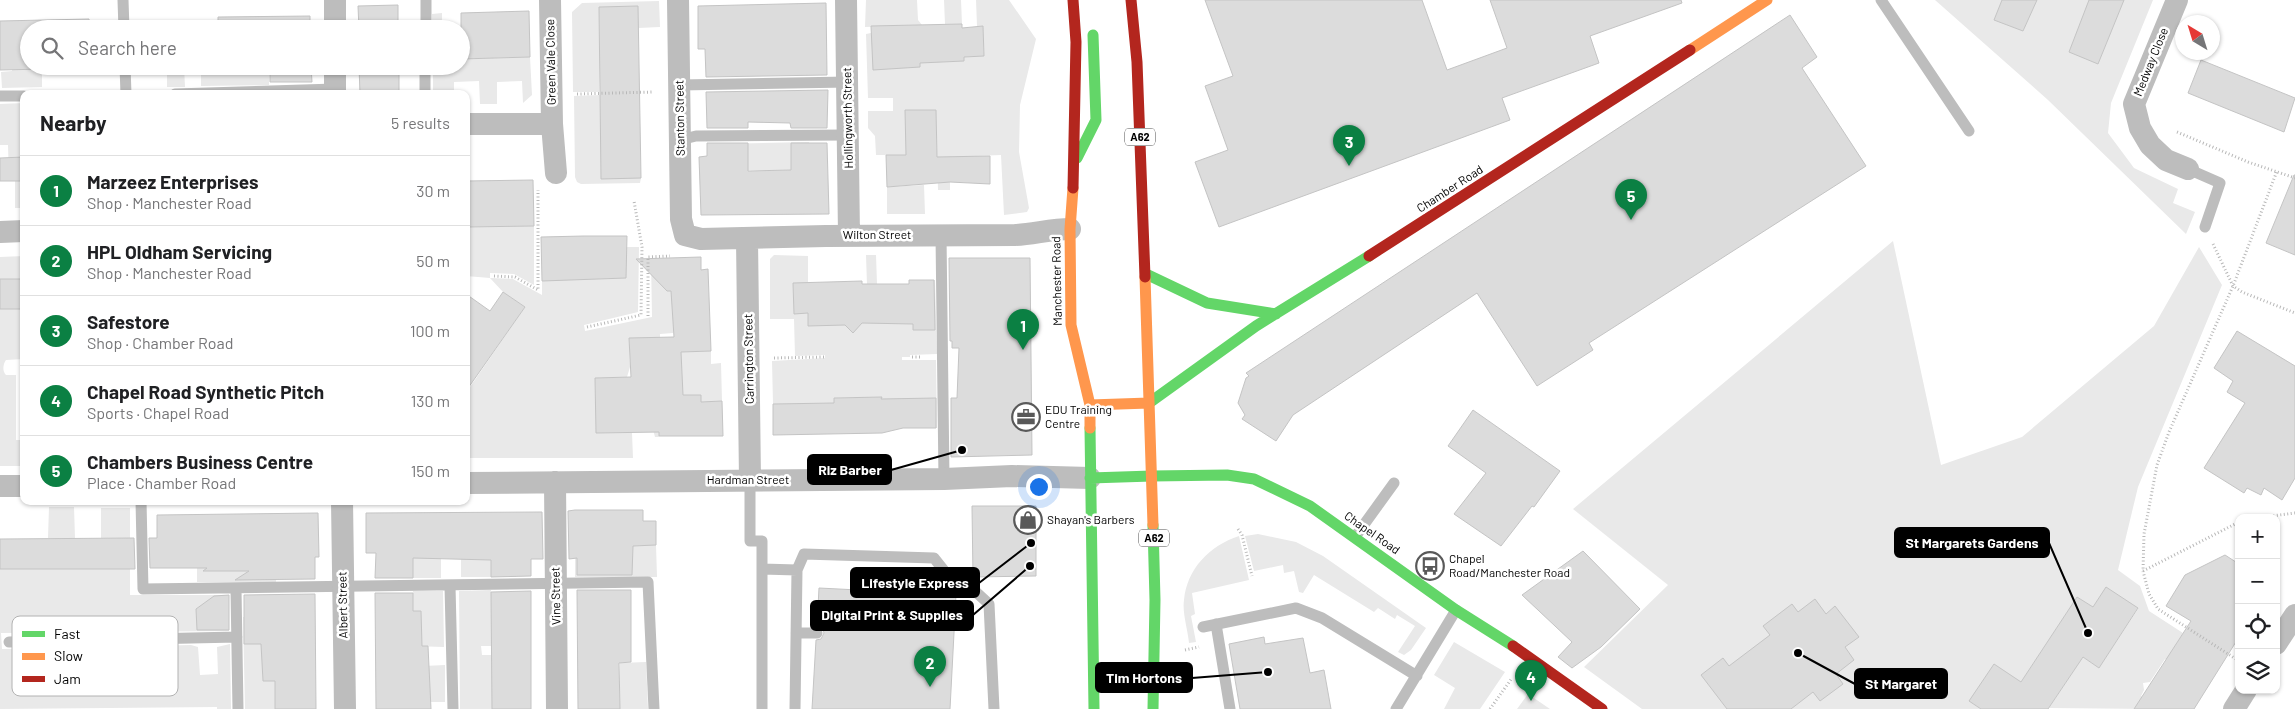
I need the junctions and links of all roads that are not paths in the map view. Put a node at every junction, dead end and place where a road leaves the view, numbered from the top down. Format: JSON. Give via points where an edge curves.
{"nodes":[{"id":1,"x":123,"y":0,"type":"edge"},
{"id":2,"x":335,"y":0,"type":"edge"},
{"id":3,"x":426,"y":0,"type":"edge"},
{"id":4,"x":550,"y":0,"type":"edge"},
{"id":5,"x":678,"y":0,"type":"edge"},
{"id":6,"x":846,"y":0,"type":"edge"},
{"id":7,"x":1073,"y":0,"type":"edge"},
{"id":8,"x":1131,"y":0,"type":"edge"},
{"id":9,"x":1881,"y":0,"type":"edge"},
{"id":10,"x":2177,"y":0,"type":"edge"},
{"id":11,"x":1759,"y":2,"type":"edge"},
{"id":12,"x":124,"y":20,"type":"edge"},
{"id":13,"x":335,"y":20,"type":"edge"},
{"id":14,"x":426,"y":20,"type":"edge"},
{"id":15,"x":1093,"y":24,"type":"dead end"},
{"id":16,"x":125,"y":75,"type":"edge"},
{"id":17,"x":335,"y":75,"type":"edge"},
{"id":18,"x":425,"y":75,"type":"edge"},
{"id":19,"x":848,"y":82,"type":"junction"},
{"id":20,"x":680,"y":84,"type":"junction"},
{"id":21,"x":126,"y":90,"type":"edge"},
{"id":22,"x":335,"y":90,"type":"edge"},
{"id":23,"x":425,"y":90,"type":"edge"},
{"id":24,"x":0,"y":96,"type":"edge"},
{"id":25,"x":20,"y":96,"type":"edge"},
{"id":26,"x":470,"y":124,"type":"edge"},
{"id":27,"x":552,"y":124,"type":"junction"},
{"id":28,"x":1969,"y":131,"type":"dead end"},
{"id":29,"x":848,"y":135,"type":"junction"},
{"id":30,"x":680,"y":140,"type":"junction"},
{"id":31,"x":1074,"y":164,"type":"junction"},
{"id":32,"x":2188,"y":169,"type":"joint"},
{"id":33,"x":547,"y":178,"type":"road end"},
{"id":34,"x":2205,"y":226,"type":"road end"},
{"id":35,"x":1070,"y":229,"type":"junction"},
{"id":36,"x":20,"y":231,"type":"edge"},
{"id":37,"x":0,"y":232,"type":"edge"},
{"id":38,"x":684,"y":235,"type":"joint"},
{"id":39,"x":940,"y":235,"type":"junction"},
{"id":40,"x":849,"y":236,"type":"junction"},
{"id":41,"x":746,"y":239,"type":"junction"},
{"id":42,"x":1146,"y":274,"type":"junction"},
{"id":43,"x":1276,"y":314,"type":"junction"},
{"id":44,"x":1149,"y":403,"type":"junction"},
{"id":45,"x":1090,"y":405,"type":"junction"},
{"id":46,"x":1152,"y":476,"type":"junction"},
{"id":47,"x":1090,"y":478,"type":"junction"},
{"id":48,"x":944,"y":479,"type":"junction"},
{"id":49,"x":750,"y":480,"type":"junction"},
{"id":50,"x":555,"y":482,"type":"junction"},
{"id":51,"x":470,"y":483,"type":"edge"},
{"id":52,"x":1394,"y":483,"type":"dead end"},
{"id":53,"x":0,"y":486,"type":"edge"},
{"id":54,"x":20,"y":486,"type":"edge"},
{"id":55,"x":140,"y":505,"type":"edge"},
{"id":56,"x":342,"y":505,"type":"edge"},
{"id":57,"x":1355,"y":537,"type":"junction"},
{"id":58,"x":762,"y":569,"type":"junction"},
{"id":59,"x":797,"y":570,"type":"junction"},
{"id":60,"x":556,"y":583,"type":"junction"},
{"id":61,"x":342,"y":586,"type":"junction"},
{"id":62,"x":450,"y":586,"type":"junction"},
{"id":63,"x":236,"y":589,"type":"junction"},
{"id":64,"x":1456,"y":610,"type":"junction"},
{"id":65,"x":2295,"y":615,"type":"edge"},
{"id":66,"x":1216,"y":624,"type":"junction"},
{"id":67,"x":1203,"y":627,"type":"dead end"},
{"id":68,"x":796,"y":633,"type":"junction"},
{"id":69,"x":817,"y":633,"type":"dead end"},
{"id":70,"x":237,"y":637,"type":"junction"},
{"id":71,"x":178,"y":638,"type":"edge"},
{"id":72,"x":2280,"y":638,"type":"edge"},
{"id":73,"x":9,"y":642,"type":"dead end"},
{"id":74,"x":12,"y":642,"type":"edge"},
{"id":75,"x":1417,"y":676,"type":"junction"},
{"id":76,"x":2243,"y":694,"type":"edge"},
{"id":77,"x":238,"y":709,"type":"edge"},
{"id":78,"x":344,"y":709,"type":"edge"},
{"id":79,"x":453,"y":709,"type":"edge"},
{"id":80,"x":557,"y":709,"type":"edge"},
{"id":81,"x":654,"y":709,"type":"edge"},
{"id":82,"x":762,"y":709,"type":"edge"},
{"id":83,"x":795,"y":709,"type":"edge"},
{"id":84,"x":994,"y":709,"type":"edge"},
{"id":85,"x":1094,"y":709,"type":"edge"},
{"id":86,"x":1153,"y":709,"type":"edge"},
{"id":87,"x":1230,"y":709,"type":"edge"},
{"id":88,"x":1396,"y":709,"type":"edge"},
{"id":89,"x":1602,"y":709,"type":"edge"},
{"id":90,"x":2234,"y":709,"type":"edge"}],
"edges":[{"from":1,"to":12,"type":"lane"},
{"from":2,"to":13,"type":"street"},
{"from":3,"to":14,"type":"lane"},
{"from":4,"to":27,"type":"street","name":"Green Vale Close"},
{"from":5,"to":20,"type":"street","name":"Stanton Street"},
{"from":6,"to":19,"type":"street","name":"Hollingworth Street"},
{"from":7,"to":31,"type":"main road","name":"Manchester Road","via":[[1076,42]]},
{"from":8,"to":42,"type":"main road","number":"A62","via":[[1137,62]]},
{"from":9,"to":28,"type":"lane"},
{"from":10,"to":32,"type":"street","name":"Medway Close","via":[[2134,104],[2140,128],[2150,145],[2166,160]]},
{"from":11,"to":43,"type":"main road","name":"Chamber Road","via":[[1444,210]]},
{"from":15,"to":31,"type":"main road","via":[[1096,120]]},
{"from":16,"to":21,"type":"lane"},
{"from":17,"to":22,"type":"street"},
{"from":18,"to":23,"type":"lane"},
{"from":19,"to":20,"type":"lane"},
{"from":19,"to":29,"type":"street","name":"Hollingworth Street"},
{"from":20,"to":30,"type":"street","name":"Stanton Street"},
{"from":24,"to":25,"type":"lane"},
{"from":26,"to":27,"type":"street","name":"Green Vale Close"},
{"from":27,"to":33,"type":"street","name":"Green Vale Close"},
{"from":29,"to":30,"type":"lane","via":[[696,136]]},
{"from":29,"to":40,"type":"street","name":"Hollingworth Street"},
{"from":30,"to":38,"type":"street","name":"Stanton Street"},
{"from":31,"to":35,"type":"main road","name":"Manchester Road"},
{"from":32,"to":34,"type":"lane","name":"Medway Close","via":[[2220,183]]},
{"from":35,"to":39,"type":"street","name":"Wilton Street","via":[[1049,229],[1033,234]]},
{"from":35,"to":45,"type":"main road","name":"Manchester Road","via":[[1070,325]]},
{"from":36,"to":37,"type":"street"},
{"from":38,"to":41,"type":"street","name":"Wilton Street","via":[[701,239]]},
{"from":39,"to":40,"type":"street","name":"Wilton Street"},
{"from":39,"to":48,"type":"lane"},
{"from":40,"to":41,"type":"street","name":"Wilton Street"},
{"from":41,"to":49,"type":"street","name":"Carrington Street"},
{"from":42,"to":43,"type":"main road","via":[[1207,303]]},
{"from":42,"to":44,"type":"main road","number":"A62"},
{"from":43,"to":44,"type":"main road","name":"Chamber Road","via":[[1194,368]]},
{"from":44,"to":45,"type":"main road"},
{"from":44,"to":46,"type":"main road","number":"A62"},
{"from":45,"to":47,"type":"main road","name":"Manchester Road"},
{"from":46,"to":47,"type":"main road","name":"Chapel Road"},
{"from":46,"to":57,"type":"main road","name":"Chapel Road","via":[[1227,475],[1254,479],[1310,506]]},
{"from":46,"to":86,"type":"main road","number":"A62"},
{"from":47,"to":48,"type":"street","name":"Hardman Street","via":[[1012,476]]},
{"from":47,"to":85,"type":"main road","name":"Manchester Road"},
{"from":48,"to":49,"type":"street","name":"Hardman Street"},
{"from":49,"to":50,"type":"street","name":"Hardman Street"},
{"from":49,"to":58,"type":"lane","via":[[750,542],[762,541]]},
{"from":50,"to":51,"type":"street","name":"Hardman Street"},
{"from":50,"to":60,"type":"street","name":"Vine Street"},
{"from":52,"to":57,"type":"lane"},
{"from":53,"to":54,"type":"street"},
{"from":55,"to":63,"type":"lane","via":[[143,589]]},
{"from":56,"to":61,"type":"street","name":"Albert Street"},
{"from":57,"to":64,"type":"main road","name":"Chapel Road"},
{"from":58,"to":59,"type":"lane"},
{"from":58,"to":82,"type":"lane"},
{"from":59,"to":68,"type":"lane"},
{"from":59,"to":84,"type":"lane","via":[[804,554],[934,558],[957,587],[976,592],[989,604]]},
{"from":60,"to":62,"type":"lane"},
{"from":60,"to":80,"type":"street","name":"Vine Street"},
{"from":60,"to":81,"type":"lane","via":[[648,582]]},
{"from":61,"to":62,"type":"lane"},
{"from":61,"to":63,"type":"lane"},
{"from":61,"to":78,"type":"street","name":"Albert Street"},
{"from":62,"to":79,"type":"lane"},
{"from":63,"to":70,"type":"lane"},
{"from":64,"to":75,"type":"lane"},
{"from":64,"to":89,"type":"main road","name":"Chapel Road","via":[[1528,655]]},
{"from":65,"to":72,"type":"street"},
{"from":66,"to":67,"type":"lane"},
{"from":66,"to":75,"type":"lane","via":[[1296,608],[1322,618]]},
{"from":66,"to":87,"type":"lane"},
{"from":68,"to":69,"type":"lane"},
{"from":68,"to":83,"type":"lane"},
{"from":70,"to":71,"type":"lane"},
{"from":70,"to":77,"type":"lane"},
{"from":73,"to":74,"type":"lane"},
{"from":75,"to":88,"type":"lane"},
{"from":76,"to":90,"type":"street"}]}
